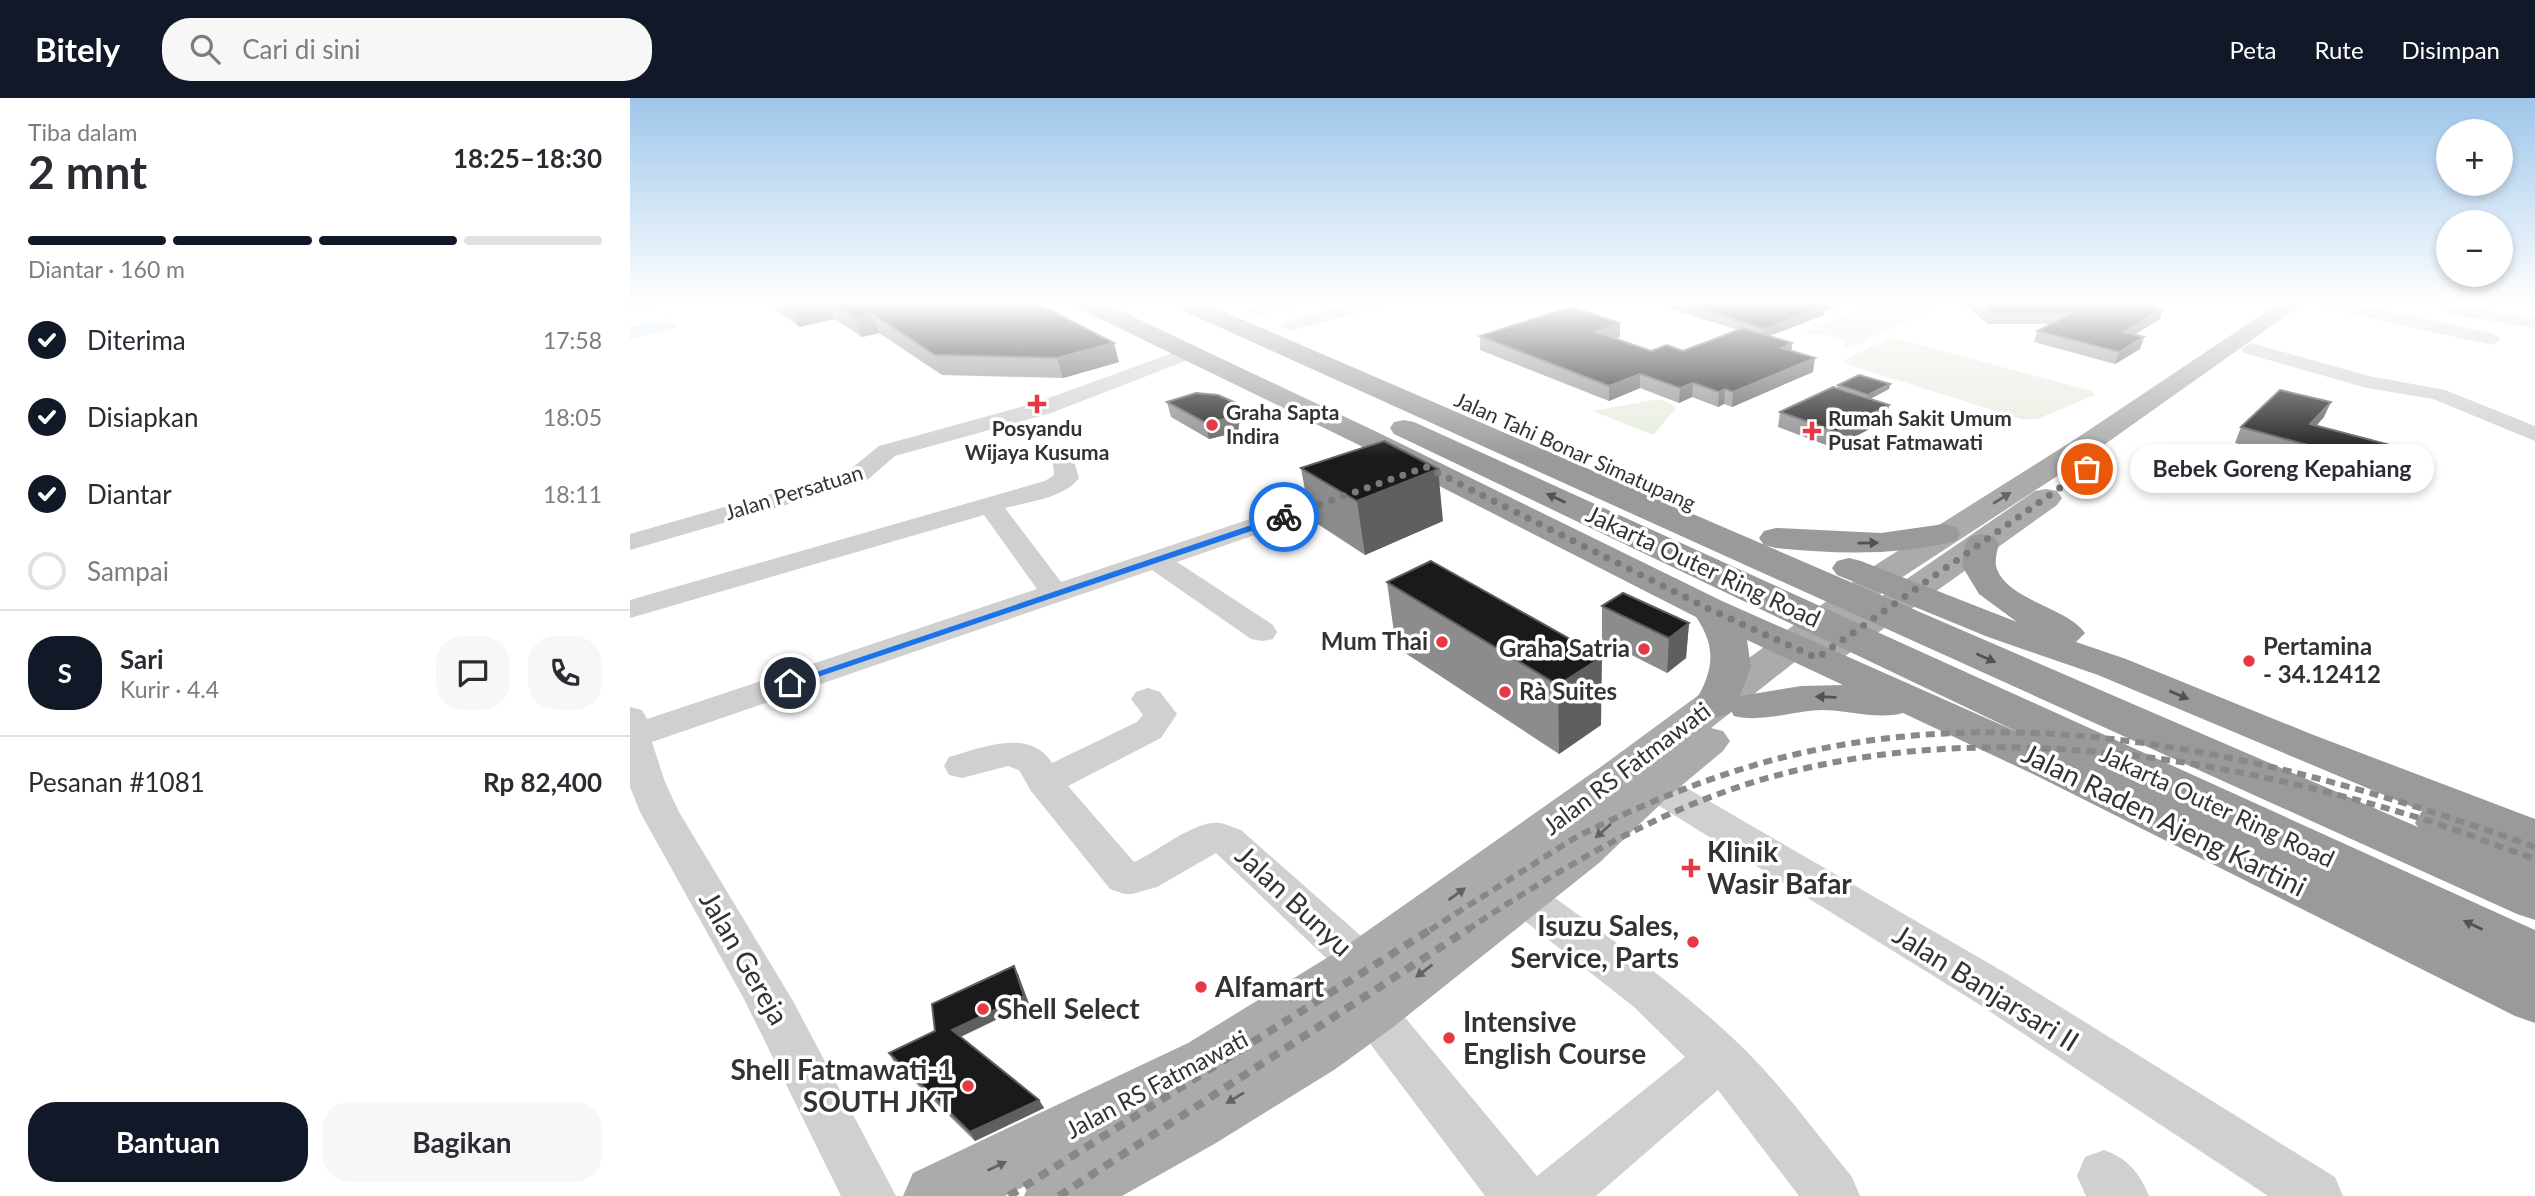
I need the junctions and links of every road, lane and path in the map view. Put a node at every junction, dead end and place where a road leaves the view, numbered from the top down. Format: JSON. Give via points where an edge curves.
{"nodes":[{"id":1,"x":1186,"y":354,"type":"edge"},
{"id":2,"x":1192,"y":354,"type":"edge"},
{"id":3,"x":1219,"y":354,"type":"edge"},
{"id":4,"x":1243,"y":354,"type":"edge"},
{"id":5,"x":1307,"y":354,"type":"edge"},
{"id":6,"x":1333,"y":354,"type":"edge"},
{"id":7,"x":1356,"y":354,"type":"edge"},
{"id":8,"x":2226,"y":354,"type":"edge"},
{"id":9,"x":2242,"y":354,"type":"edge"},
{"id":10,"x":2270,"y":354,"type":"edge"},
{"id":11,"x":1377,"y":365,"type":"junction"},
{"id":12,"x":2170,"y":397,"type":"junction"},
{"id":13,"x":1354,"y":432,"type":"junction"},
{"id":14,"x":2535,"y":434,"type":"edge"},
{"id":15,"x":1065,"y":463,"type":"dead end"},
{"id":16,"x":1426,"y":467,"type":"junction"},
{"id":17,"x":989,"y":504,"type":"junction"},
{"id":18,"x":1944,"y":534,"type":"junction"},
{"id":19,"x":1771,"y":537,"type":"junction"},
{"id":20,"x":630,"y":542,"type":"edge"},
{"id":21,"x":1982,"y":544,"type":"junction"},
{"id":22,"x":1157,"y":561,"type":"junction"},
{"id":23,"x":1892,"y":586,"type":"junction"},
{"id":24,"x":1055,"y":594,"type":"junction"},
{"id":25,"x":1694,"y":602,"type":"junction"},
{"id":26,"x":630,"y":609,"type":"edge"},
{"id":27,"x":1262,"y":632,"type":"dead end"},
{"id":28,"x":2021,"y":636,"type":"junction"},
{"id":29,"x":1804,"y":652,"type":"junction"},
{"id":30,"x":2112,"y":667,"type":"junction"},
{"id":31,"x":1148,"y":699,"type":"dead end"},
{"id":32,"x":1732,"y":706,"type":"junction"},
{"id":33,"x":1964,"y":726,"type":"junction"},
{"id":34,"x":631,"y":730,"type":"edge"},
{"id":35,"x":962,"y":766,"type":"dead end"},
{"id":36,"x":1044,"y":782,"type":"junction"},
{"id":37,"x":1653,"y":785,"type":"junction"},
{"id":38,"x":2534,"y":870,"type":"edge"},
{"id":39,"x":1522,"y":897,"type":"junction"},
{"id":40,"x":2439,"y":952,"type":"junction"},
{"id":41,"x":1367,"y":987,"type":"junction"},
{"id":42,"x":2533,"y":988,"type":"edge"},
{"id":43,"x":1720,"y":1058,"type":"junction"},
{"id":44,"x":869,"y":1196,"type":"edge"},
{"id":45,"x":936,"y":1196,"type":"edge"},
{"id":46,"x":1057,"y":1196,"type":"edge"},
{"id":47,"x":1518,"y":1196,"type":"edge"},
{"id":48,"x":1555,"y":1196,"type":"edge"},
{"id":49,"x":1833,"y":1196,"type":"edge"},
{"id":50,"x":2316,"y":1196,"type":"edge"}],
"edges":[{"from":1,"to":20,"type":"street","name":"Jalan Persatuan","via":[[1043,408],[887,451],[869,471],[856,477]]},
{"from":2,"to":13,"type":"highway"},
{"from":3,"to":13,"type":"highway","via":[[1349,418]]},
{"from":42,"to":4,"type":"highway","name":"Jakarta Outer Ring Road","one_way":true},
{"from":5,"to":38,"type":"highway","name":"Jakarta Outer Ring Road","one_way":true},
{"from":6,"to":11,"type":"highway"},
{"from":7,"to":11,"type":"highway","name":"Jalan Tahi Bonar Simatupang"},
{"from":8,"to":12,"type":"main road","name":"Jalan RS Fatmawati"},
{"from":9,"to":12,"type":"main road","name":"Jalan RS Fatmawati"},
{"from":10,"to":14,"type":"street","via":[[2379,385],[2438,394]]},
{"from":11,"to":19,"type":"highway","name":"Jalan Tahi Bonar Simatupang"},
{"from":18,"to":12,"type":"main road","name":"Jalan RS Fatmawati","one_way":true},
{"from":12,"to":21,"type":"main road","name":"Jalan RS Fatmawati"},
{"from":13,"to":16,"type":"highway"},
{"from":15,"to":17,"type":"street","via":[[1064,481]]},
{"from":16,"to":22,"type":"street"},
{"from":16,"to":25,"type":"highway"},
{"from":17,"to":24,"type":"street"},
{"from":17,"to":26,"type":"street"},
{"from":19,"to":18,"type":"highway","one_way":true,"via":[[1849,544]]},
{"from":18,"to":23,"type":"main road","name":"Jalan RS Fatmawati"},
{"from":19,"to":23,"type":"highway","name":"Jalan Tahi Bonar Simatupang"},
{"from":19,"to":25,"type":"highway","via":[[1786,548],[1796,564],[1792,580],[1775,593],[1748,601]]},
{"from":21,"to":23,"type":"main road","name":"Jalan RS Fatmawati"},
{"from":21,"to":30,"type":"highway","via":[[1979,566],[1991,586]]},
{"from":22,"to":24,"type":"street"},
{"from":22,"to":27,"type":"street"},
{"from":23,"to":28,"type":"highway"},
{"from":23,"to":29,"type":"main road","name":"Jalan RS Fatmawati"},
{"from":24,"to":34,"type":"street"},
{"from":25,"to":29,"type":"highway"},
{"from":25,"to":32,"type":"highway","via":[[1725,631],[1732,655]]},
{"from":28,"to":30,"type":"highway"},
{"from":28,"to":38,"type":"highway","via":[[2187,730],[2433,838]]},
{"from":28,"to":40,"type":"highway","via":[[1956,624],[1935,626],[1916,638],[1913,656],[1925,672],[1951,691]]},
{"from":29,"to":32,"type":"main road","name":"Jalan RS Fatmawati"},
{"from":29,"to":33,"type":"highway","name":"Jalan Raden Ajeng Kartini"},
{"from":30,"to":38,"type":"highway","one_way":true,"via":[[2296,744]]},
{"from":31,"to":36,"type":"street","via":[[1160,714],[1149,730]]},
{"from":33,"to":32,"type":"highway","one_way":true,"via":[[1915,709],[1863,699],[1818,696]]},
{"from":32,"to":37,"type":"main road","name":"Jalan RS Fatmawati"},
{"from":41,"to":32,"type":"main road","name":"Jalan RS Fatmawati","one_way":true},
{"from":33,"to":40,"type":"highway","name":"Jalan Raden Ajeng Kartini"},
{"from":34,"to":44,"type":"street","name":"Jalan Gereja","via":[[660,818],[776,1014]]},
{"from":35,"to":36,"type":"street","name":"Jalan Bunyu","via":[[1011,753],[1033,762]]},
{"from":36,"to":41,"type":"street","name":"Jalan Bunyu","via":[[1124,878],[1138,878],[1206,840],[1227,840]]},
{"from":37,"to":39,"type":"main road","name":"Jalan RS Fatmawati","one_way":true},
{"from":37,"to":50,"type":"street","name":"Jalan Banjarsari II","via":[[1993,989]]},
{"from":39,"to":41,"type":"main road","name":"Jalan RS Fatmawati","one_way":true},
{"from":39,"to":43,"type":"street","via":[[1650,993]]},
{"from":40,"to":42,"type":"highway","name":"Jalan Raden Ajeng Kartini"},
{"from":45,"to":41,"type":"main road","name":"Jalan RS Fatmawati","one_way":true},
{"from":41,"to":46,"type":"main road","name":"Jalan RS Fatmawati","one_way":true,"via":[[1312,1051],[1205,1116]]},
{"from":41,"to":47,"type":"street"},
{"from":43,"to":48,"type":"street"},
{"from":43,"to":49,"type":"street"}]}
